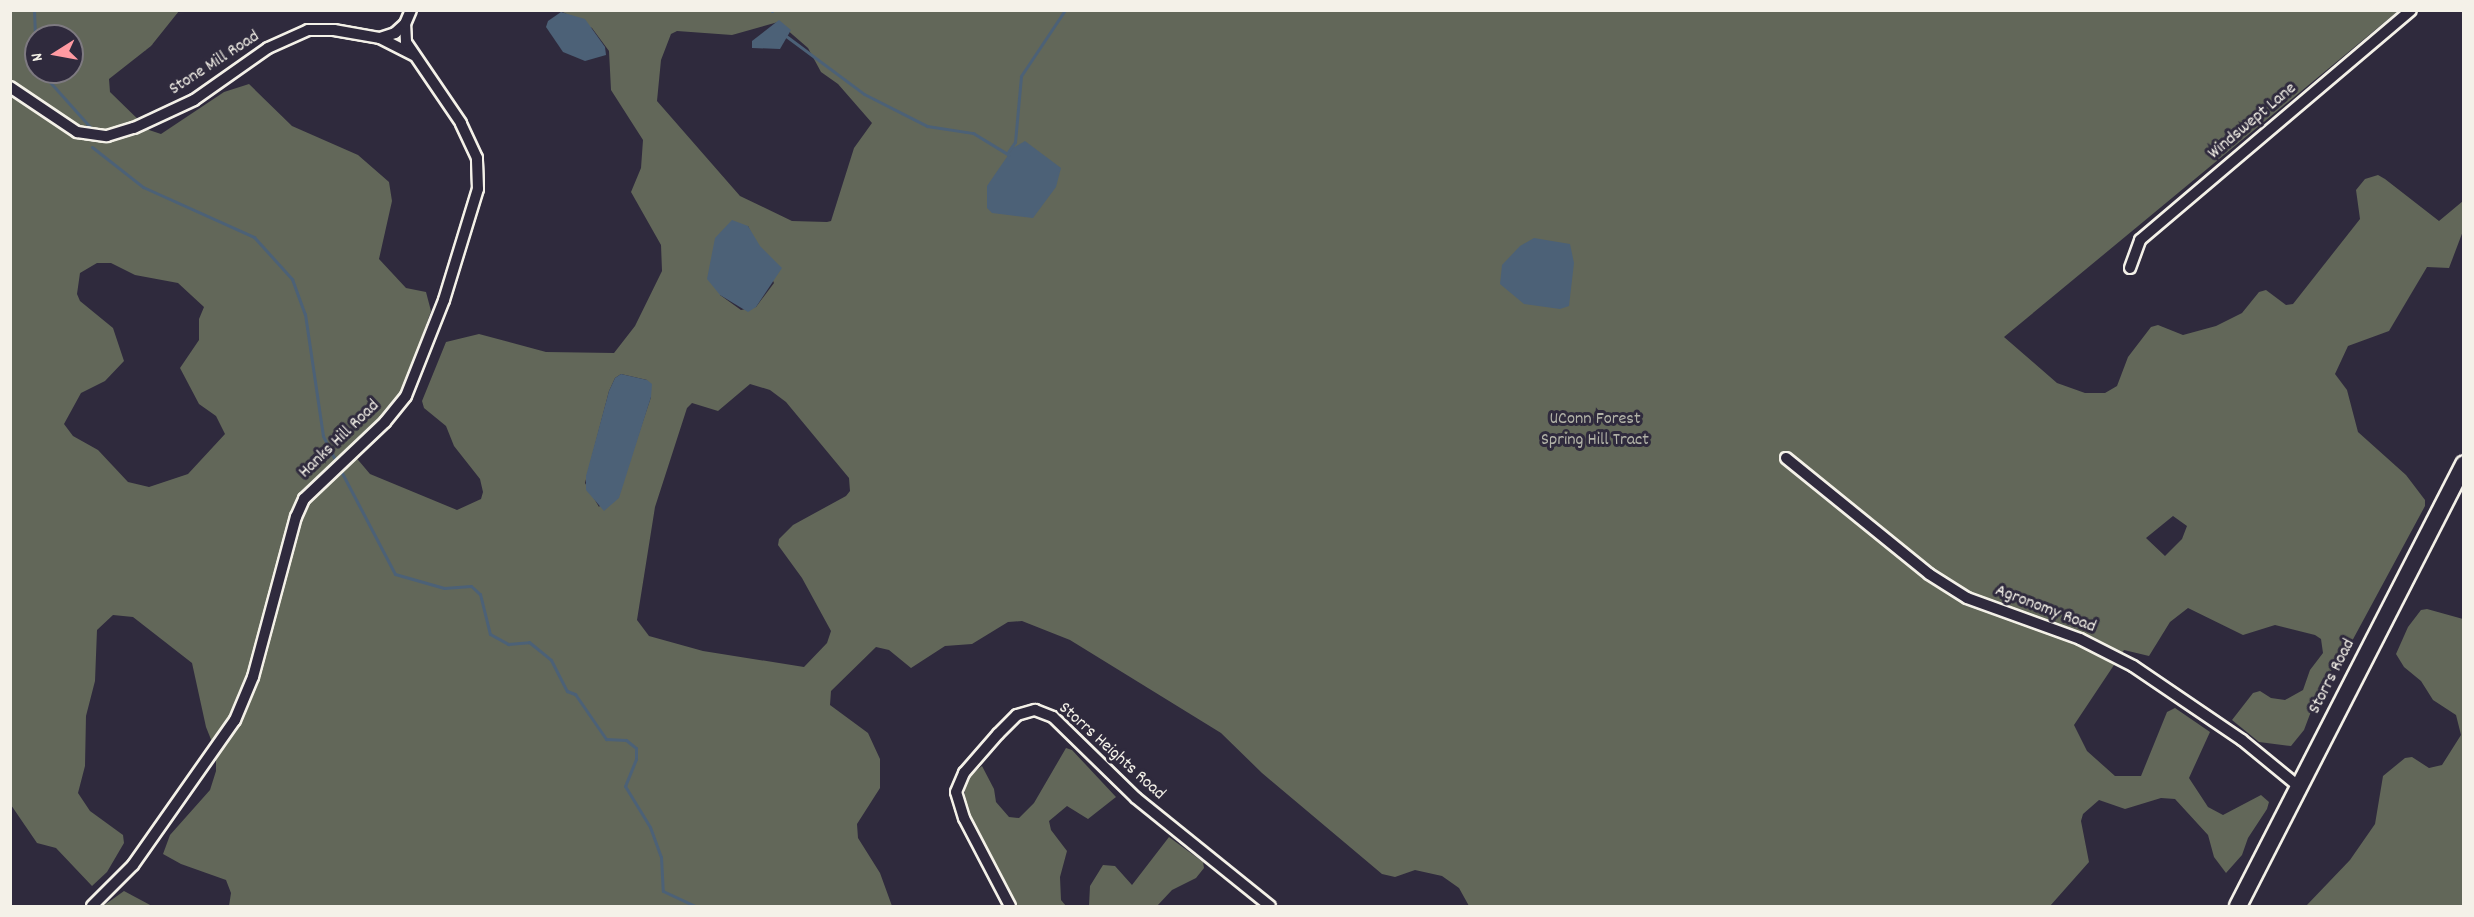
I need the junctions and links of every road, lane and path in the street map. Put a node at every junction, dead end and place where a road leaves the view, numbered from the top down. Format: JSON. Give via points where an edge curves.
{"nodes":[{"id":1,"x":411,"y":10,"type":"edge"},
{"id":2,"x":2411,"y":10,"type":"edge"},
{"id":3,"x":405,"y":24,"type":"junction"},
{"id":4,"x":380,"y":38,"type":"junction"},
{"id":5,"x":413,"y":55,"type":"junction"},
{"id":6,"x":10,"y":87,"type":"edge"},
{"id":7,"x":2130,"y":268,"type":"dead end"},
{"id":8,"x":1786,"y":458,"type":"dead end"},
{"id":9,"x":2463,"y":465,"type":"edge"},
{"id":10,"x":2298,"y":786,"type":"junction"},
{"id":11,"x":92,"y":906,"type":"edge"},
{"id":12,"x":1010,"y":906,"type":"edge"},
{"id":13,"x":1270,"y":906,"type":"edge"},
{"id":14,"x":2238,"y":906,"type":"edge"}],
"edges":[{"from":1,"to":3,"type":"street"},
{"from":2,"to":7,"type":"street","name":"Windswept Lane","via":[[2140,240]]},
{"from":3,"to":4,"type":"street","via":[[399,31]]},
{"from":3,"to":5,"type":"street","name":"Hanks Hill Road","via":[[406,42]]},
{"from":4,"to":5,"type":"street","name":"Stone Mill Road"},
{"from":4,"to":6,"type":"street","name":"Stone Mill Road","via":[[327,29],[298,33],[268,48],[194,100],[135,128],[107,136],[77,132]]},
{"from":5,"to":11,"type":"street","name":"Hanks Hill Road","via":[[461,123],[477,158],[478,189],[444,300],[406,396],[385,422],[304,499],[253,677],[235,720],[133,865]]},
{"from":8,"to":10,"type":"street","name":"Agronomy Road","via":[[1929,574],[1967,598],[2080,639],[2133,666],[2242,740]]},
{"from":9,"to":10,"type":"main road","name":"Storrs Road"},
{"from":10,"to":14,"type":"main road","name":"Storrs Road"},
{"from":12,"to":13,"type":"street","name":"Storrs Heights Road","via":[[964,818],[956,792],[964,772],[998,734],[1017,715],[1035,710],[1053,717],[1136,798]]}]}
